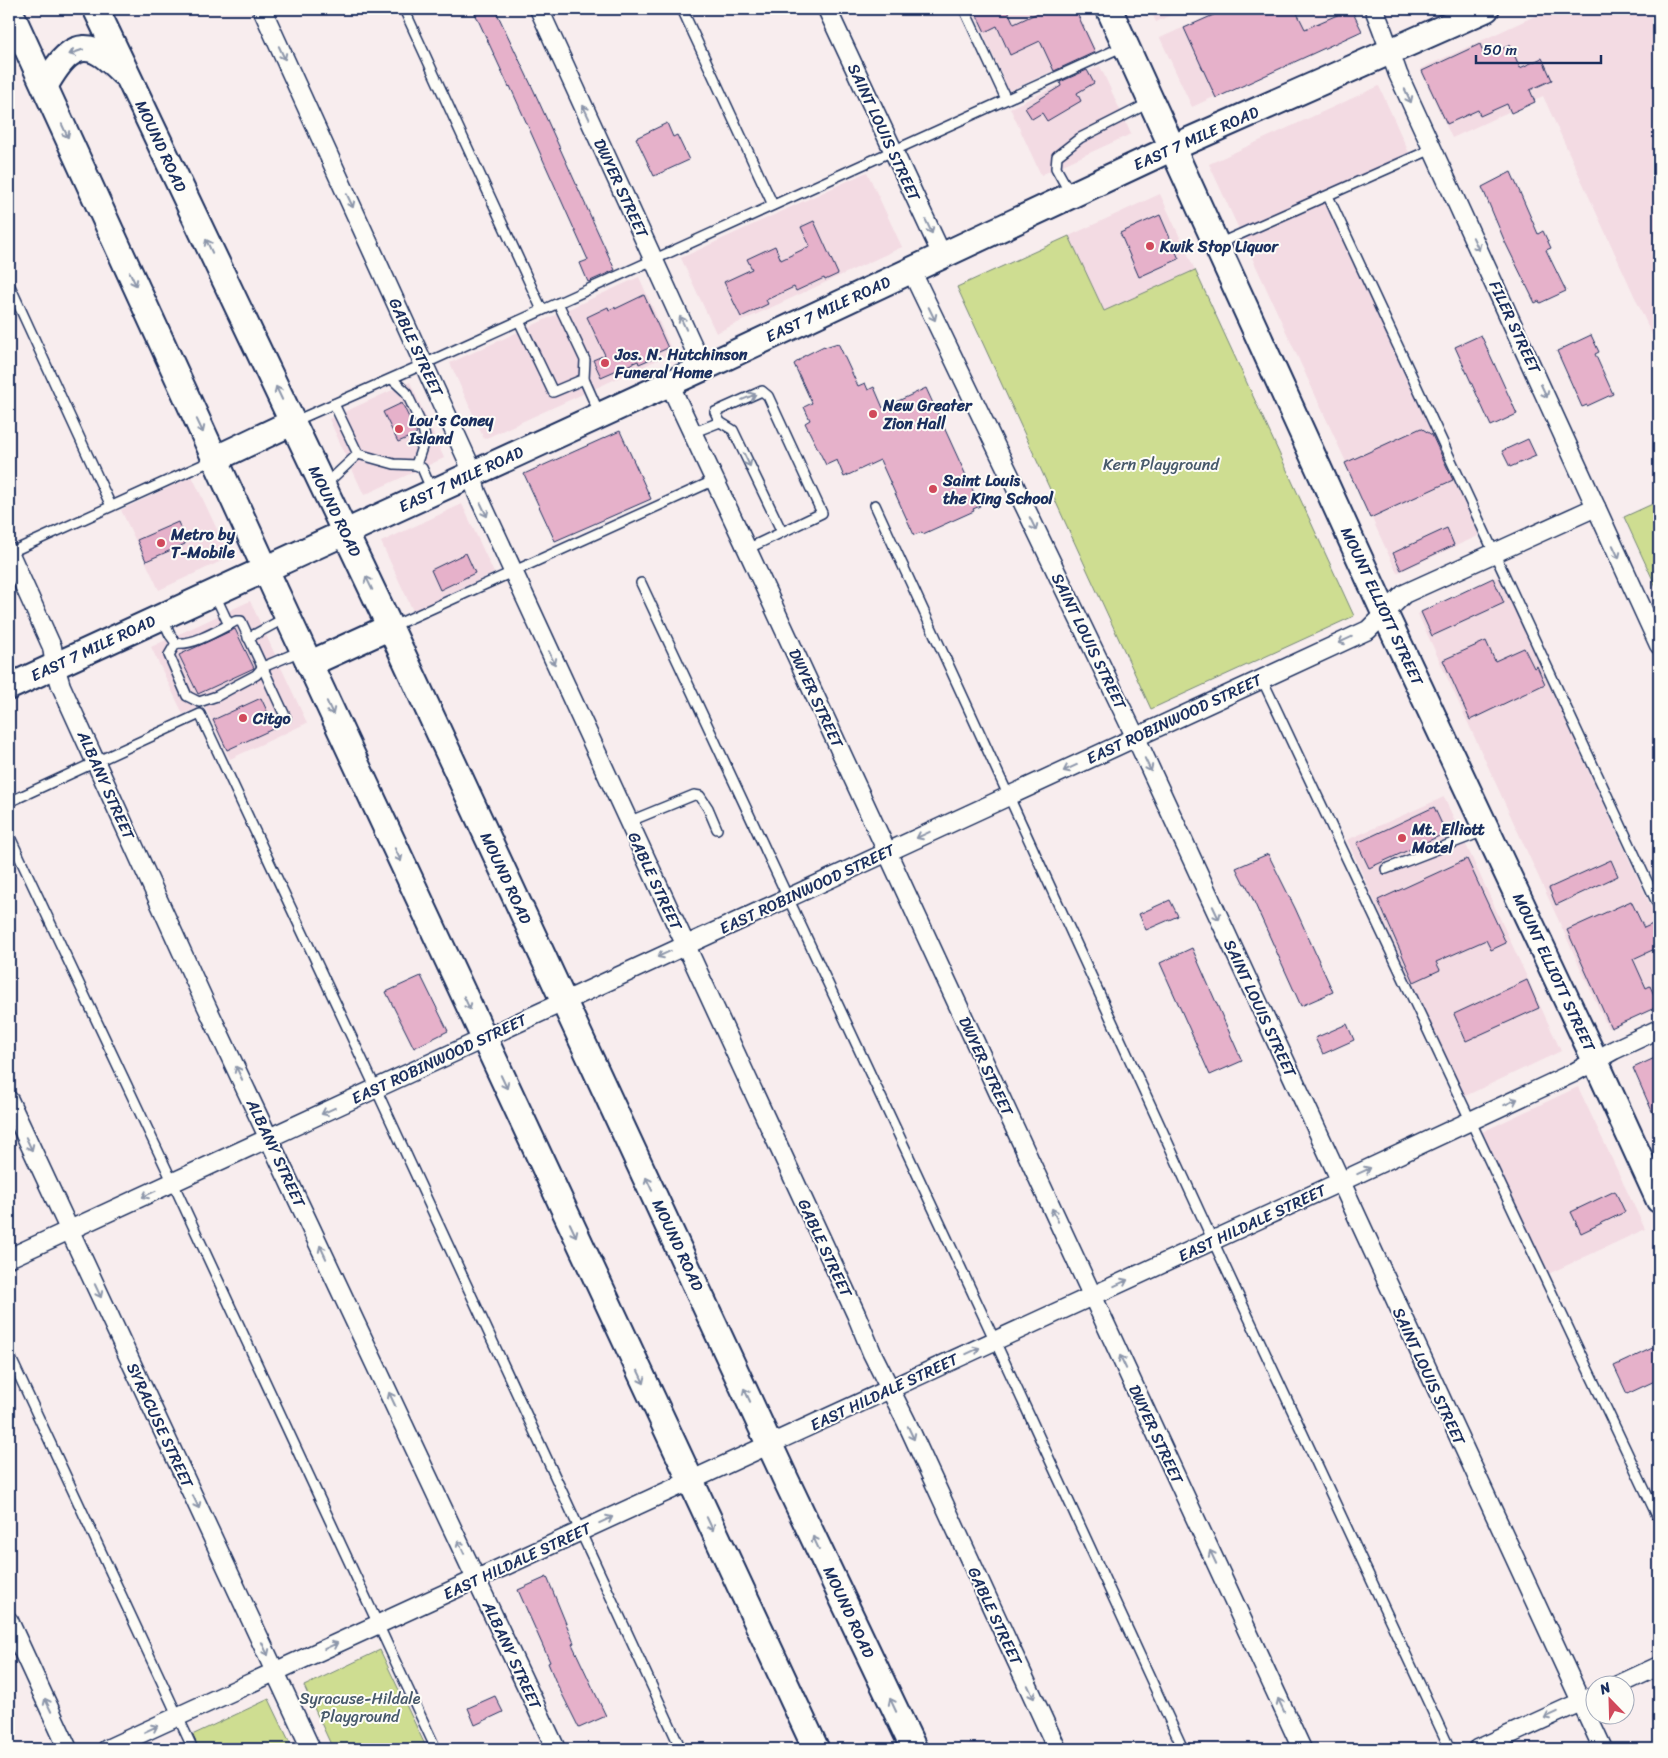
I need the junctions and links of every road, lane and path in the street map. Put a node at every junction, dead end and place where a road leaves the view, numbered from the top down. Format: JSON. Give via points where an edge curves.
{"nodes":[{"id":1,"x":10,"y":9,"type":"edge"},
{"id":2,"x":96,"y":9,"type":"edge"},
{"id":3,"x":262,"y":9,"type":"edge"},
{"id":4,"x":404,"y":9,"type":"edge"},
{"id":5,"x":539,"y":9,"type":"edge"},
{"id":6,"x":682,"y":9,"type":"edge"},
{"id":7,"x":827,"y":9,"type":"edge"},
{"id":8,"x":964,"y":9,"type":"edge"},
{"id":9,"x":1109,"y":9,"type":"edge"},
{"id":10,"x":1374,"y":9,"type":"edge"},
{"id":11,"x":1486,"y":9,"type":"edge"},
{"id":12,"x":1126,"y":45,"type":"junction"},
{"id":13,"x":1389,"y":51,"type":"junction"},
{"id":14,"x":130,"y":80,"type":"junction"},
{"id":15,"x":45,"y":86,"type":"junction"},
{"id":16,"x":1006,"y":99,"type":"junction"},
{"id":17,"x":1152,"y":102,"type":"junction"},
{"id":18,"x":1172,"y":148,"type":"junction"},
{"id":19,"x":1432,"y":149,"type":"junction"},
{"id":20,"x":892,"y":150,"type":"junction"},
{"id":21,"x":1072,"y":195,"type":"junction"},
{"id":22,"x":1328,"y":196,"type":"junction"},
{"id":23,"x":773,"y":205,"type":"junction"},
{"id":24,"x":1217,"y":245,"type":"junction"},
{"id":25,"x":942,"y":255,"type":"junction"},
{"id":26,"x":654,"y":259,"type":"junction"},
{"id":27,"x":911,"y":270,"type":"junction"},
{"id":28,"x":9,"y":284,"type":"edge"},
{"id":29,"x":558,"y":303,"type":"junction"},
{"id":30,"x":542,"y":310,"type":"junction"},
{"id":31,"x":519,"y":321,"type":"junction"},
{"id":32,"x":424,"y":364,"type":"junction"},
{"id":33,"x":703,"y":368,"type":"junction"},
{"id":34,"x":392,"y":379,"type":"junction"},
{"id":35,"x":584,"y":379,"type":"junction"},
{"id":36,"x":669,"y":383,"type":"junction"},
{"id":37,"x":334,"y":404,"type":"junction"},
{"id":38,"x":600,"y":415,"type":"junction"},
{"id":39,"x":293,"y":422,"type":"junction"},
{"id":40,"x":720,"y":422,"type":"junction"},
{"id":41,"x":692,"y":433,"type":"junction"},
{"id":42,"x":358,"y":454,"type":"junction"},
{"id":43,"x":215,"y":459,"type":"junction"},
{"id":44,"x":416,"y":465,"type":"junction"},
{"id":45,"x":471,"y":474,"type":"junction"},
{"id":46,"x":715,"y":480,"type":"junction"},
{"id":47,"x":323,"y":486,"type":"junction"},
{"id":48,"x":432,"y":492,"type":"junction"},
{"id":49,"x":875,"y":505,"type":"dead end"},
{"id":50,"x":111,"y":506,"type":"junction"},
{"id":51,"x":1596,"y":508,"type":"junction"},
{"id":52,"x":345,"y":532,"type":"junction"},
{"id":53,"x":782,"y":532,"type":"junction"},
{"id":54,"x":747,"y":549,"type":"junction"},
{"id":55,"x":9,"y":552,"type":"edge"},
{"id":56,"x":1496,"y":553,"type":"junction"},
{"id":57,"x":265,"y":569,"type":"junction"},
{"id":58,"x":513,"y":571,"type":"junction"},
{"id":59,"x":641,"y":584,"type":"dead end"},
{"id":60,"x":214,"y":592,"type":"junction"},
{"id":61,"x":1385,"y":614,"type":"junction"},
{"id":62,"x":162,"y":617,"type":"junction"},
{"id":63,"x":288,"y":617,"type":"junction"},
{"id":64,"x":229,"y":625,"type":"junction"},
{"id":65,"x":390,"y":627,"type":"junction"},
{"id":66,"x":248,"y":638,"type":"junction"},
{"id":67,"x":176,"y":643,"type":"junction"},
{"id":68,"x":1659,"y":645,"type":"edge"},
{"id":69,"x":306,"y":657,"type":"junction"},
{"id":70,"x":55,"y":666,"type":"junction"},
{"id":71,"x":263,"y":667,"type":"junction"},
{"id":72,"x":1262,"y":679,"type":"junction"},
{"id":73,"x":9,"y":687,"type":"edge"},
{"id":74,"x":286,"y":718,"type":"dead end"},
{"id":75,"x":1136,"y":738,"type":"junction"},
{"id":76,"x":96,"y":762,"type":"junction"},
{"id":77,"x":1009,"y":796,"type":"junction"},
{"id":78,"x":9,"y":802,"type":"edge"},
{"id":79,"x":628,"y":822,"type":"junction"},
{"id":80,"x":717,"y":829,"type":"dead end"},
{"id":81,"x":1487,"y":830,"type":"junction"},
{"id":82,"x":9,"y":835,"type":"edge"},
{"id":83,"x":887,"y":852,"type":"junction"},
{"id":84,"x":1386,"y":870,"type":"dead end"},
{"id":85,"x":787,"y":898,"type":"junction"},
{"id":86,"x":1659,"y":907,"type":"edge"},
{"id":87,"x":685,"y":944,"type":"junction"},
{"id":88,"x":564,"y":1000,"type":"junction"},
{"id":89,"x":1659,"y":1029,"type":"edge"},
{"id":90,"x":483,"y":1038,"type":"junction"},
{"id":91,"x":1595,"y":1060,"type":"junction"},
{"id":92,"x":376,"y":1089,"type":"junction"},
{"id":93,"x":9,"y":1100,"type":"edge"},
{"id":94,"x":1471,"y":1121,"type":"junction"},
{"id":95,"x":270,"y":1138,"type":"junction"},
{"id":96,"x":1340,"y":1182,"type":"junction"},
{"id":97,"x":173,"y":1183,"type":"junction"},
{"id":98,"x":1659,"y":1200,"type":"edge"},
{"id":99,"x":69,"y":1230,"type":"junction"},
{"id":100,"x":1213,"y":1241,"type":"junction"},
{"id":101,"x":9,"y":1258,"type":"edge"},
{"id":102,"x":1093,"y":1296,"type":"junction"},
{"id":103,"x":994,"y":1341,"type":"junction"},
{"id":104,"x":9,"y":1354,"type":"edge"},
{"id":105,"x":890,"y":1389,"type":"junction"},
{"id":106,"x":770,"y":1444,"type":"junction"},
{"id":107,"x":690,"y":1481,"type":"junction"},
{"id":108,"x":1659,"y":1520,"type":"edge"},
{"id":109,"x":580,"y":1532,"type":"junction"},
{"id":110,"x":476,"y":1580,"type":"junction"},
{"id":111,"x":9,"y":1621,"type":"edge"},
{"id":112,"x":377,"y":1625,"type":"junction"},
{"id":113,"x":1659,"y":1666,"type":"edge"},
{"id":114,"x":275,"y":1672,"type":"junction"},
{"id":115,"x":1636,"y":1677,"type":"edge"},
{"id":116,"x":1586,"y":1694,"type":"edge"},
{"id":117,"x":1586,"y":1699,"type":"edge"},
{"id":118,"x":178,"y":1717,"type":"junction"},
{"id":119,"x":1596,"y":1726,"type":"edge"},
{"id":120,"x":68,"y":1749,"type":"edge"},
{"id":121,"x":107,"y":1749,"type":"edge"},
{"id":122,"x":193,"y":1749,"type":"edge"},
{"id":123,"x":311,"y":1749,"type":"edge"},
{"id":124,"x":436,"y":1749,"type":"edge"},
{"id":125,"x":556,"y":1749,"type":"edge"},
{"id":126,"x":681,"y":1749,"type":"edge"},
{"id":127,"x":816,"y":1749,"type":"edge"},
{"id":128,"x":914,"y":1749,"type":"edge"},
{"id":129,"x":1057,"y":1749,"type":"edge"},
{"id":130,"x":1183,"y":1749,"type":"edge"},
{"id":131,"x":1302,"y":1749,"type":"edge"},
{"id":132,"x":1450,"y":1749,"type":"edge"},
{"id":133,"x":1478,"y":1749,"type":"edge"},
{"id":134,"x":1603,"y":1749,"type":"edge"}],
"edges":[{"from":1,"to":15,"type":"main road"},
{"from":2,"to":14,"type":"main road","name":"MOUND ROAD"},
{"from":3,"to":32,"type":"street","name":"GABLE STREET","one_way":true},
{"from":4,"to":30,"type":"lane"},
{"from":26,"to":5,"type":"street","name":"DWYER STREET","one_way":true},
{"from":6,"to":23,"type":"lane"},
{"from":7,"to":20,"type":"street","name":"SAINT LOUIS STREET"},
{"from":8,"to":16,"type":"lane"},
{"from":9,"to":12,"type":"main road","name":"MOUNT ELLIOTT STREET"},
{"from":10,"to":13,"type":"street","name":"FILER STREET"},
{"from":11,"to":13,"type":"main road","name":"EAST 7 MILE ROAD"},
{"from":12,"to":16,"type":"lane"},
{"from":12,"to":17,"type":"main road","name":"MOUNT ELLIOTT STREET"},
{"from":13,"to":18,"type":"main road","name":"EAST 7 MILE ROAD"},
{"from":13,"to":19,"type":"street","name":"FILER STREET","one_way":true},
{"from":14,"to":15,"type":"main road","one_way":true,"via":[[103,54],[84,49],[62,58]]},
{"from":39,"to":14,"type":"main road","name":"MOUND ROAD","one_way":true},
{"from":15,"to":43,"type":"main road","one_way":true},
{"from":16,"to":20,"type":"lane"},
{"from":17,"to":18,"type":"main road","name":"MOUNT ELLIOTT STREET"},
{"from":17,"to":21,"type":"lane","via":[[1080,138],[1057,156],[1056,168]]},
{"from":18,"to":21,"type":"main road","name":"EAST 7 MILE ROAD"},
{"from":18,"to":24,"type":"main road","name":"MOUNT ELLIOTT STREET"},
{"from":19,"to":22,"type":"lane"},
{"from":19,"to":51,"type":"street","name":"FILER STREET","one_way":true},
{"from":20,"to":23,"type":"lane"},
{"from":20,"to":25,"type":"street","name":"SAINT LOUIS STREET","one_way":true},
{"from":21,"to":25,"type":"main road","name":"EAST 7 MILE ROAD"},
{"from":22,"to":24,"type":"lane"},
{"from":22,"to":56,"type":"lane"},
{"from":23,"to":26,"type":"lane"},
{"from":24,"to":61,"type":"main road","name":"MOUNT ELLIOTT STREET"},
{"from":25,"to":27,"type":"main road","name":"EAST 7 MILE ROAD"},
{"from":26,"to":29,"type":"lane"},
{"from":33,"to":26,"type":"street","name":"DWYER STREET","one_way":true},
{"from":27,"to":33,"type":"main road","name":"EAST 7 MILE ROAD"},
{"from":27,"to":75,"type":"street","name":"SAINT LOUIS STREET","one_way":true},
{"from":28,"to":50,"type":"lane"},
{"from":29,"to":30,"type":"lane"},
{"from":29,"to":35,"type":"lane","via":[[585,360]]},
{"from":30,"to":31,"type":"lane"},
{"from":31,"to":32,"type":"lane"},
{"from":31,"to":35,"type":"lane","via":[[553,392]]},
{"from":32,"to":34,"type":"lane"},
{"from":32,"to":45,"type":"street","name":"GABLE STREET"},
{"from":33,"to":36,"type":"main road","name":"EAST 7 MILE ROAD"},
{"from":34,"to":37,"type":"lane"},
{"from":34,"to":44,"type":"lane","via":[[406,392],[424,428],[425,438]]},
{"from":35,"to":38,"type":"lane"},
{"from":36,"to":38,"type":"main road","name":"EAST 7 MILE ROAD"},
{"from":36,"to":41,"type":"street","name":"DWYER STREET"},
{"from":37,"to":39,"type":"lane"},
{"from":37,"to":42,"type":"lane"},
{"from":38,"to":45,"type":"main road","name":"EAST 7 MILE ROAD"},
{"from":39,"to":43,"type":"main road"},
{"from":39,"to":47,"type":"main road","name":"MOUND ROAD"},
{"from":40,"to":41,"type":"lane"},
{"from":40,"to":53,"type":"lane","one_way":true,"via":[[733,430]]},
{"from":40,"to":53,"type":"lane","one_way":true,"via":[[715,412],[762,391],[768,396],[822,513]]},
{"from":41,"to":46,"type":"street","name":"DWYER STREET"},
{"from":42,"to":44,"type":"lane","via":[[394,464]]},
{"from":42,"to":47,"type":"lane"},
{"from":43,"to":50,"type":"lane"},
{"from":43,"to":57,"type":"main road"},
{"from":44,"to":48,"type":"lane","via":[[422,468]]},
{"from":45,"to":48,"type":"main road","name":"EAST 7 MILE ROAD"},
{"from":45,"to":58,"type":"street","name":"GABLE STREET","one_way":true},
{"from":46,"to":54,"type":"street","name":"DWYER STREET"},
{"from":46,"to":58,"type":"lane"},
{"from":47,"to":52,"type":"main road","name":"MOUND ROAD"},
{"from":48,"to":52,"type":"main road","name":"EAST 7 MILE ROAD"},
{"from":49,"to":77,"type":"lane"},
{"from":50,"to":55,"type":"lane"},
{"from":51,"to":56,"type":"street","name":"EAST ROBINWOOD STREET"},
{"from":51,"to":68,"type":"street","name":"FILER STREET","one_way":true},
{"from":52,"to":57,"type":"main road","name":"EAST 7 MILE ROAD"},
{"from":65,"to":52,"type":"main road","name":"MOUND ROAD","one_way":true},
{"from":53,"to":54,"type":"lane"},
{"from":54,"to":83,"type":"street","name":"DWYER STREET"},
{"from":55,"to":70,"type":"street","name":"ALBANY STREET","via":[[52,648]]},
{"from":56,"to":61,"type":"street","name":"EAST ROBINWOOD STREET","via":[[1404,594]]},
{"from":56,"to":86,"type":"lane"},
{"from":57,"to":60,"type":"main road","name":"EAST 7 MILE ROAD"},
{"from":57,"to":63,"type":"main road"},
{"from":58,"to":65,"type":"lane"},
{"from":58,"to":79,"type":"street","name":"GABLE STREET","one_way":true},
{"from":59,"to":85,"type":"lane"},
{"from":60,"to":62,"type":"main road","name":"EAST 7 MILE ROAD"},
{"from":60,"to":64,"type":"lane"},
{"from":61,"to":72,"type":"street","name":"EAST ROBINWOOD STREET","one_way":true,"via":[[1368,630]]},
{"from":61,"to":81,"type":"main road","name":"MOUNT ELLIOTT STREET"},
{"from":62,"to":67,"type":"lane"},
{"from":62,"to":70,"type":"main road","name":"EAST 7 MILE ROAD"},
{"from":63,"to":66,"type":"lane"},
{"from":63,"to":69,"type":"main road"},
{"from":64,"to":66,"type":"lane","via":[[241,622]]},
{"from":64,"to":67,"type":"lane","via":[[193,644]]},
{"from":65,"to":69,"type":"main road"},
{"from":65,"to":88,"type":"main road","name":"MOUND ROAD"},
{"from":66,"to":71,"type":"lane"},
{"from":67,"to":71,"type":"lane","via":[[169,655],[187,696],[199,702],[235,682],[256,676]]},
{"from":69,"to":71,"type":"lane"},
{"from":69,"to":90,"type":"main road","one_way":true},
{"from":70,"to":73,"type":"main road","name":"EAST 7 MILE ROAD"},
{"from":70,"to":76,"type":"street","name":"ALBANY STREET"},
{"from":71,"to":74,"type":"lane"},
{"from":72,"to":75,"type":"street","name":"EAST ROBINWOOD STREET"},
{"from":72,"to":94,"type":"lane"},
{"from":75,"to":77,"type":"street","name":"EAST ROBINWOOD STREET","one_way":true},
{"from":75,"to":96,"type":"street","name":"SAINT LOUIS STREET","one_way":true},
{"from":76,"to":78,"type":"lane"},
{"from":76,"to":92,"type":"lane","via":[[200,714]]},
{"from":95,"to":76,"type":"street","name":"ALBANY STREET","one_way":true},
{"from":77,"to":83,"type":"street","name":"EAST ROBINWOOD STREET","one_way":true},
{"from":77,"to":100,"type":"lane"},
{"from":79,"to":80,"type":"lane","via":[[694,795],[700,796]]},
{"from":79,"to":87,"type":"street","name":"GABLE STREET"},
{"from":81,"to":84,"type":"lane"},
{"from":81,"to":91,"type":"main road","name":"MOUNT ELLIOTT STREET"},
{"from":82,"to":97,"type":"lane"},
{"from":83,"to":85,"type":"street","name":"EAST ROBINWOOD STREET"},
{"from":102,"to":83,"type":"street","name":"DWYER STREET","one_way":true},
{"from":85,"to":87,"type":"street","name":"EAST ROBINWOOD STREET"},
{"from":85,"to":103,"type":"lane"},
{"from":87,"to":88,"type":"street","name":"EAST ROBINWOOD STREET","one_way":true},
{"from":87,"to":105,"type":"street","name":"GABLE STREET"},
{"from":88,"to":90,"type":"street","name":"EAST ROBINWOOD STREET"},
{"from":106,"to":88,"type":"main road","name":"MOUND ROAD","one_way":true},
{"from":89,"to":91,"type":"street","name":"EAST HILDALE STREET"},
{"from":90,"to":92,"type":"street","name":"EAST ROBINWOOD STREET"},
{"from":90,"to":107,"type":"main road","one_way":true},
{"from":94,"to":91,"type":"street","name":"EAST HILDALE STREET","one_way":true},
{"from":91,"to":98,"type":"main road","name":"MOUNT ELLIOTT STREET"},
{"from":92,"to":95,"type":"street","name":"EAST ROBINWOOD STREET","one_way":true},
{"from":92,"to":109,"type":"lane"},
{"from":93,"to":99,"type":"street","name":"SYRACUSE STREET","one_way":true},
{"from":96,"to":94,"type":"street","name":"EAST HILDALE STREET","one_way":true},
{"from":94,"to":108,"type":"lane"},
{"from":95,"to":97,"type":"street","name":"EAST ROBINWOOD STREET"},
{"from":110,"to":95,"type":"street","name":"ALBANY STREET","one_way":true},
{"from":96,"to":100,"type":"street","name":"EAST HILDALE STREET"},
{"from":96,"to":116,"type":"street","name":"SAINT LOUIS STREET"},
{"from":97,"to":99,"type":"street","name":"EAST ROBINWOOD STREET","one_way":true},
{"from":97,"to":112,"type":"lane"},
{"from":99,"to":101,"type":"street","name":"EAST ROBINWOOD STREET"},
{"from":99,"to":114,"type":"street","name":"SYRACUSE STREET","one_way":true},
{"from":102,"to":100,"type":"street","name":"EAST HILDALE STREET","one_way":true},
{"from":100,"to":132,"type":"lane"},
{"from":102,"to":103,"type":"street","name":"EAST HILDALE STREET"},
{"from":131,"to":102,"type":"street","name":"DWYER STREET","one_way":true},
{"from":105,"to":103,"type":"street","name":"EAST HILDALE STREET","one_way":true},
{"from":103,"to":130,"type":"lane"},
{"from":104,"to":118,"type":"lane"},
{"from":105,"to":106,"type":"street","name":"EAST HILDALE STREET"},
{"from":105,"to":129,"type":"street","name":"GABLE STREET","one_way":true},
{"from":106,"to":107,"type":"street","name":"EAST HILDALE STREET"},
{"from":128,"to":106,"type":"main road","name":"MOUND ROAD","one_way":true},
{"from":109,"to":107,"type":"street","name":"EAST HILDALE STREET","one_way":true},
{"from":107,"to":127,"type":"main road","one_way":true},
{"from":109,"to":110,"type":"street","name":"EAST HILDALE STREET"},
{"from":109,"to":126,"type":"lane"},
{"from":110,"to":112,"type":"street","name":"EAST HILDALE STREET"},
{"from":110,"to":125,"type":"street","name":"ALBANY STREET"},
{"from":120,"to":111,"type":"street","one_way":true},
{"from":114,"to":112,"type":"street","name":"EAST HILDALE STREET","one_way":true},
{"from":112,"to":124,"type":"lane"},
{"from":113,"to":115,"type":"street"},
{"from":114,"to":118,"type":"street","name":"EAST HILDALE STREET"},
{"from":114,"to":123,"type":"street","name":"SYRACUSE STREET"},
{"from":117,"to":133,"type":"street","one_way":true},
{"from":121,"to":118,"type":"street","name":"EAST HILDALE STREET","one_way":true},
{"from":118,"to":122,"type":"lane"},
{"from":119,"to":134,"type":"street","name":"SAINT LOUIS STREET"}]}
